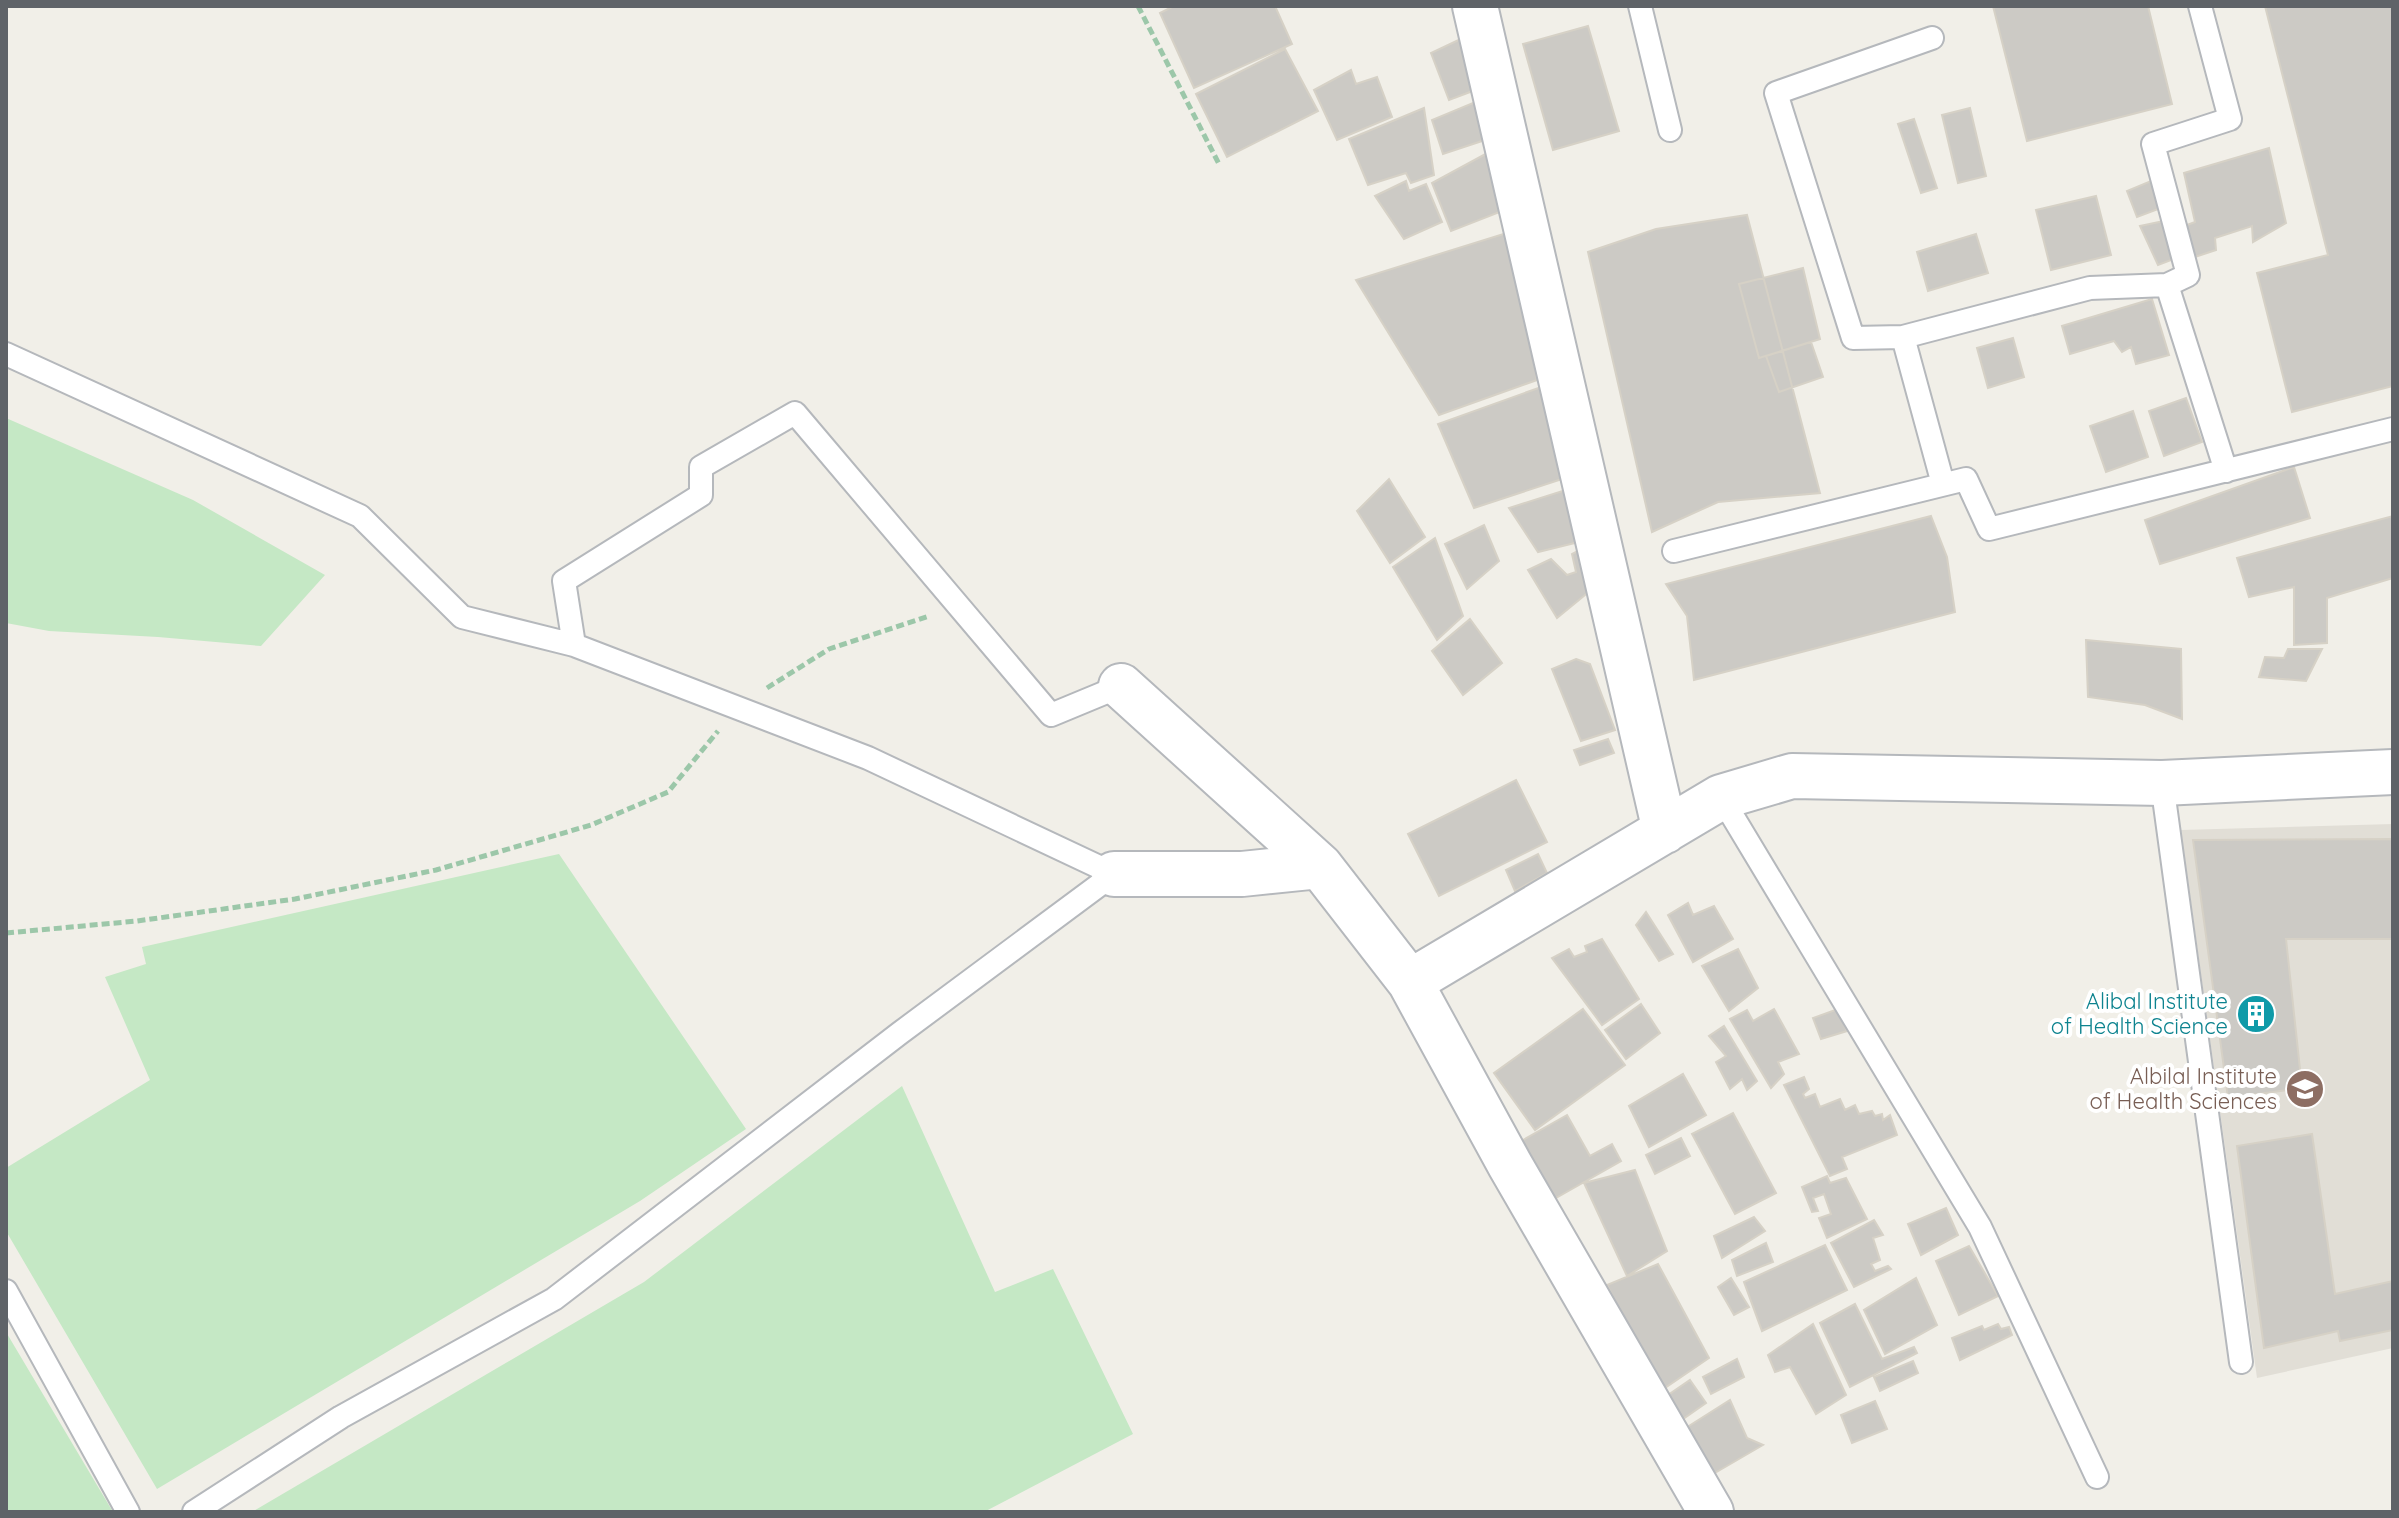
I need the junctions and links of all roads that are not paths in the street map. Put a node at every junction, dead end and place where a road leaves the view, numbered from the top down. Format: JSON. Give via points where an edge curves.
{"nodes":[{"id":1,"x":1475,"y":6,"type":"edge"},
{"id":2,"x":1640,"y":6,"type":"edge"},
{"id":3,"x":2200,"y":6,"type":"edge"},
{"id":4,"x":1932,"y":38,"type":"dead end"},
{"id":5,"x":1670,"y":130,"type":"dead end"},
{"id":6,"x":2167,"y":285,"type":"junction"},
{"id":7,"x":1903,"y":337,"type":"junction"},
{"id":8,"x":6,"y":354,"type":"edge"},
{"id":9,"x":2393,"y":429,"type":"edge"},
{"id":10,"x":2226,"y":471,"type":"junction"},
{"id":11,"x":1943,"y":484,"type":"junction"},
{"id":12,"x":1674,"y":551,"type":"dead end"},
{"id":13,"x":574,"y":645,"type":"junction"},
{"id":14,"x":1121,"y":686,"type":"joint"},
{"id":15,"x":2393,"y":772,"type":"edge"},
{"id":16,"x":2162,"y":783,"type":"junction"},
{"id":17,"x":1721,"y":797,"type":"junction"},
{"id":18,"x":1665,"y":831,"type":"junction"},
{"id":19,"x":1320,"y":866,"type":"junction"},
{"id":20,"x":1114,"y":874,"type":"junction"},
{"id":21,"x":1410,"y":982,"type":"junction"},
{"id":22,"x":6,"y":1291,"type":"edge"},
{"id":23,"x":2241,"y":1362,"type":"dead end"},
{"id":24,"x":2097,"y":1477,"type":"dead end"},
{"id":25,"x":128,"y":1512,"type":"edge"},
{"id":26,"x":194,"y":1512,"type":"edge"},
{"id":27,"x":1711,"y":1512,"type":"edge"}],
"edges":[{"from":1,"to":18,"type":"street"},
{"from":2,"to":5,"type":"lane"},
{"from":3,"to":6,"type":"lane","via":[[2230,119],[2153,144],[2188,275]]},
{"from":4,"to":7,"type":"lane","via":[[1776,93],[1853,338]]},
{"from":6,"to":7,"type":"lane","via":[[2090,288]]},
{"from":6,"to":10,"type":"lane"},
{"from":7,"to":11,"type":"lane"},
{"from":8,"to":13,"type":"lane","via":[[360,516],[462,617]]},
{"from":9,"to":10,"type":"lane"},
{"from":10,"to":11,"type":"lane","via":[[1989,529],[1966,479]]},
{"from":11,"to":12,"type":"lane"},
{"from":13,"to":14,"type":"lane","via":[[564,581],[701,495],[701,467],[795,413],[1051,715]]},
{"from":13,"to":20,"type":"lane","via":[[868,758]]},
{"from":14,"to":19,"type":"street"},
{"from":15,"to":16,"type":"street"},
{"from":16,"to":17,"type":"street","via":[[1792,776]]},
{"from":16,"to":23,"type":"lane"},
{"from":17,"to":18,"type":"street"},
{"from":17,"to":24,"type":"lane","via":[[1980,1227]]},
{"from":18,"to":21,"type":"street"},
{"from":19,"to":20,"type":"street","via":[[1242,874]]},
{"from":19,"to":21,"type":"street"},
{"from":20,"to":26,"type":"lane","via":[[554,1299],[341,1417]]},
{"from":21,"to":27,"type":"street"},
{"from":22,"to":25,"type":"lane"}]}
